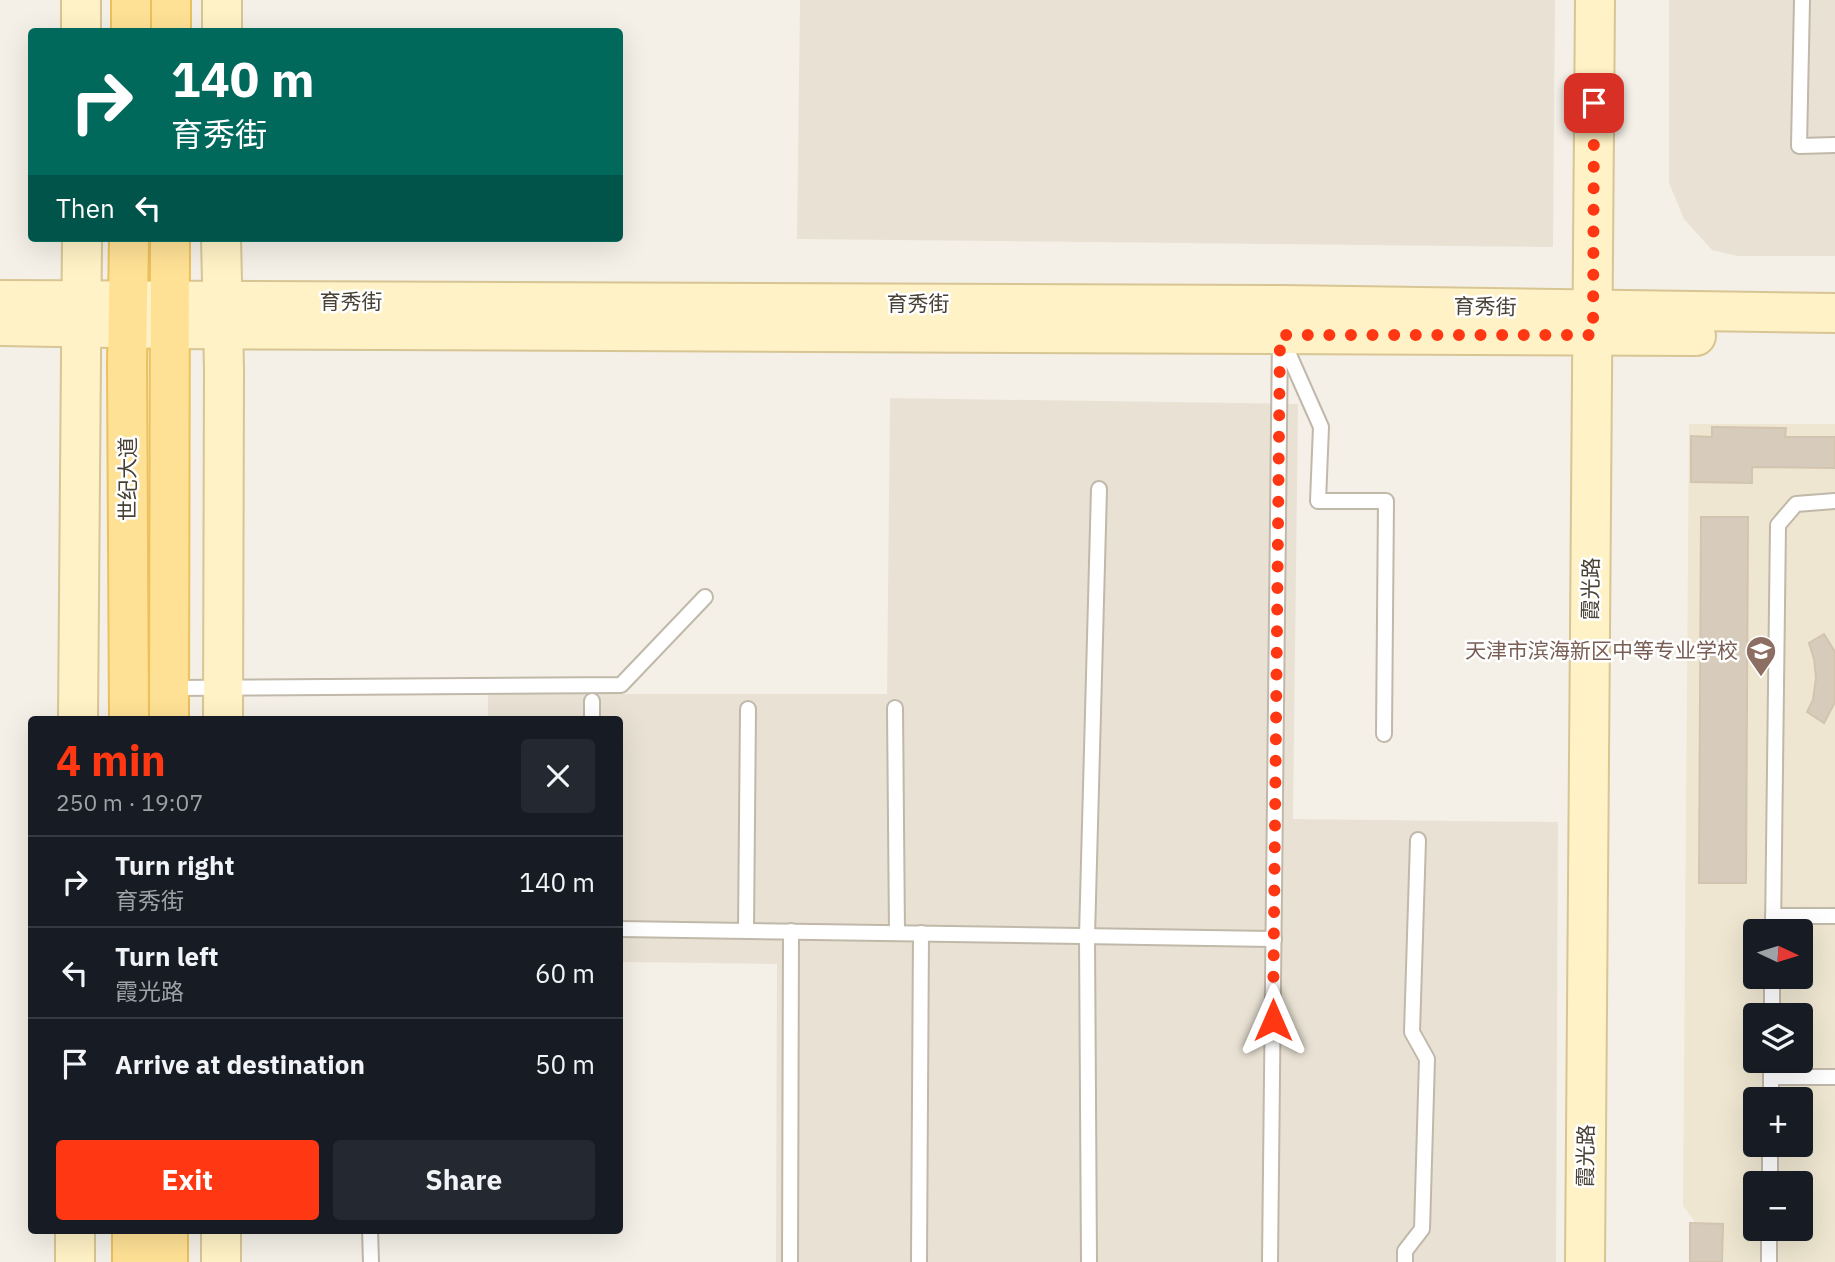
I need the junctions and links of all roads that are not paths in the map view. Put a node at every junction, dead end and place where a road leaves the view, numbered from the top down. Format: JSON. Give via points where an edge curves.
{"nodes":[{"id":1,"x":81,"y":0,"type":"edge"},
{"id":2,"x":131,"y":0,"type":"edge"},
{"id":3,"x":171,"y":0,"type":"edge"},
{"id":4,"x":222,"y":0,"type":"edge"},
{"id":5,"x":1595,"y":0,"type":"edge"},
{"id":6,"x":1617,"y":0,"type":"edge"},
{"id":7,"x":1802,"y":0,"type":"edge"},
{"id":8,"x":81,"y":28,"type":"edge"},
{"id":9,"x":131,"y":28,"type":"edge"},
{"id":10,"x":171,"y":28,"type":"edge"},
{"id":11,"x":222,"y":28,"type":"edge"},
{"id":12,"x":1835,"y":145,"type":"edge"},
{"id":13,"x":82,"y":242,"type":"edge"},
{"id":14,"x":130,"y":242,"type":"edge"},
{"id":15,"x":170,"y":242,"type":"edge"},
{"id":16,"x":221,"y":242,"type":"edge"},
{"id":17,"x":0,"y":300,"type":"edge"},
{"id":18,"x":1835,"y":313,"type":"edge"},
{"id":19,"x":82,"y":314,"type":"junction"},
{"id":20,"x":128,"y":315,"type":"junction"},
{"id":21,"x":170,"y":315,"type":"junction"},
{"id":22,"x":222,"y":316,"type":"junction"},
{"id":23,"x":1281,"y":320,"type":"junction"},
{"id":24,"x":1604,"y":322,"type":"junction"},
{"id":25,"x":0,"y":326,"type":"edge"},
{"id":26,"x":1835,"y":337,"type":"edge"},
{"id":27,"x":1098,"y":489,"type":"dead end"},
{"id":28,"x":1835,"y":501,"type":"edge"},
{"id":29,"x":705,"y":597,"type":"dead end"},
{"id":30,"x":593,"y":701,"type":"dead end"},
{"id":31,"x":169,"y":704,"type":"edge"},
{"id":32,"x":223,"y":704,"type":"edge"},
{"id":33,"x":894,"y":708,"type":"dead end"},
{"id":34,"x":748,"y":709,"type":"dead end"},
{"id":35,"x":78,"y":716,"type":"edge"},
{"id":36,"x":129,"y":716,"type":"edge"},
{"id":37,"x":592,"y":716,"type":"edge"},
{"id":38,"x":1384,"y":734,"type":"dead end"},
{"id":39,"x":1418,"y":840,"type":"dead end"},
{"id":40,"x":1773,"y":916,"type":"joint"},
{"id":41,"x":1835,"y":916,"type":"edge"},
{"id":42,"x":623,"y":929,"type":"edge"},
{"id":43,"x":746,"y":930,"type":"junction"},
{"id":44,"x":791,"y":931,"type":"junction"},
{"id":45,"x":897,"y":933,"type":"junction"},
{"id":46,"x":921,"y":933,"type":"junction"},
{"id":47,"x":1087,"y":936,"type":"junction"},
{"id":48,"x":1273,"y":939,"type":"junction"},
{"id":49,"x":1771,"y":1073,"type":"edge"},
{"id":50,"x":1771,"y":1077,"type":"junction"},
{"id":51,"x":1835,"y":1077,"type":"edge"},
{"id":52,"x":1771,"y":1087,"type":"edge"},
{"id":53,"x":75,"y":1234,"type":"edge"},
{"id":54,"x":132,"y":1234,"type":"edge"},
{"id":55,"x":168,"y":1234,"type":"edge"},
{"id":56,"x":221,"y":1234,"type":"edge"},
{"id":57,"x":370,"y":1234,"type":"edge"},
{"id":58,"x":1769,"y":1241,"type":"edge"},
{"id":59,"x":75,"y":1262,"type":"edge"},
{"id":60,"x":132,"y":1262,"type":"edge"},
{"id":61,"x":168,"y":1262,"type":"edge"},
{"id":62,"x":221,"y":1262,"type":"edge"},
{"id":63,"x":371,"y":1262,"type":"edge"},
{"id":64,"x":790,"y":1262,"type":"edge"},
{"id":65,"x":919,"y":1262,"type":"edge"},
{"id":66,"x":1089,"y":1262,"type":"edge"},
{"id":67,"x":1270,"y":1262,"type":"edge"},
{"id":68,"x":1405,"y":1262,"type":"edge"},
{"id":69,"x":1585,"y":1262,"type":"edge"},
{"id":70,"x":1608,"y":1262,"type":"edge"},
{"id":71,"x":1769,"y":1262,"type":"edge"}],
"edges":[{"from":1,"to":8,"type":"street"},
{"from":2,"to":9,"type":"main road"},
{"from":3,"to":10,"type":"main road"},
{"from":4,"to":11,"type":"street"},
{"from":5,"to":24,"type":"street","name":"霞光路"},
{"from":6,"to":24,"type":"street","name":"霞光路"},
{"from":7,"to":12,"type":"lane","via":[[1799,146]]},
{"from":13,"to":19,"type":"street"},
{"from":14,"to":20,"type":"main road","name":"世纪大道"},
{"from":15,"to":21,"type":"main road","name":"世纪大道"},
{"from":16,"to":22,"type":"street"},
{"from":17,"to":19,"type":"street","name":"育秀街"},
{"from":18,"to":24,"type":"street","name":"育秀街"},
{"from":19,"to":20,"type":"street","name":"育秀街"},
{"from":19,"to":25,"type":"street","name":"育秀街"},
{"from":19,"to":35,"type":"street"},
{"from":20,"to":21,"type":"street","name":"育秀街"},
{"from":20,"to":36,"type":"main road","name":"世纪大道"},
{"from":21,"to":22,"type":"street","name":"育秀街"},
{"from":21,"to":31,"type":"main road","name":"世纪大道"},
{"from":22,"to":23,"type":"street","name":"育秀街"},
{"from":22,"to":32,"type":"street"},
{"from":23,"to":24,"type":"street","name":"育秀街"},
{"from":23,"to":38,"type":"lane","via":[[1321,427],[1318,501],[1386,501]]},
{"from":23,"to":48,"type":"lane"},
{"from":24,"to":26,"type":"street","name":"育秀街"},
{"from":24,"to":69,"type":"street","name":"霞光路"},
{"from":24,"to":70,"type":"street","name":"霞光路"},
{"from":27,"to":47,"type":"lane"},
{"from":28,"to":40,"type":"lane","via":[[1796,504],[1778,525]]},
{"from":29,"to":32,"type":"lane","via":[[621,685]]},
{"from":30,"to":37,"type":"lane"},
{"from":31,"to":32,"type":"lane"},
{"from":33,"to":45,"type":"lane"},
{"from":34,"to":43,"type":"lane"},
{"from":39,"to":68,"type":"lane","via":[[1412,1032],[1427,1059],[1422,1229],[1405,1251]]},
{"from":40,"to":41,"type":"lane"},
{"from":42,"to":43,"type":"lane"},
{"from":43,"to":44,"type":"lane"},
{"from":44,"to":45,"type":"lane"},
{"from":44,"to":64,"type":"lane"},
{"from":45,"to":46,"type":"lane"},
{"from":46,"to":47,"type":"lane"},
{"from":46,"to":65,"type":"lane"},
{"from":47,"to":48,"type":"lane"},
{"from":47,"to":66,"type":"lane"},
{"from":48,"to":67,"type":"lane"},
{"from":49,"to":50,"type":"lane"},
{"from":50,"to":51,"type":"lane"},
{"from":50,"to":52,"type":"lane"},
{"from":53,"to":59,"type":"street"},
{"from":54,"to":60,"type":"main road"},
{"from":55,"to":61,"type":"main road"},
{"from":56,"to":62,"type":"street"},
{"from":57,"to":63,"type":"lane"},
{"from":58,"to":71,"type":"lane"}]}
